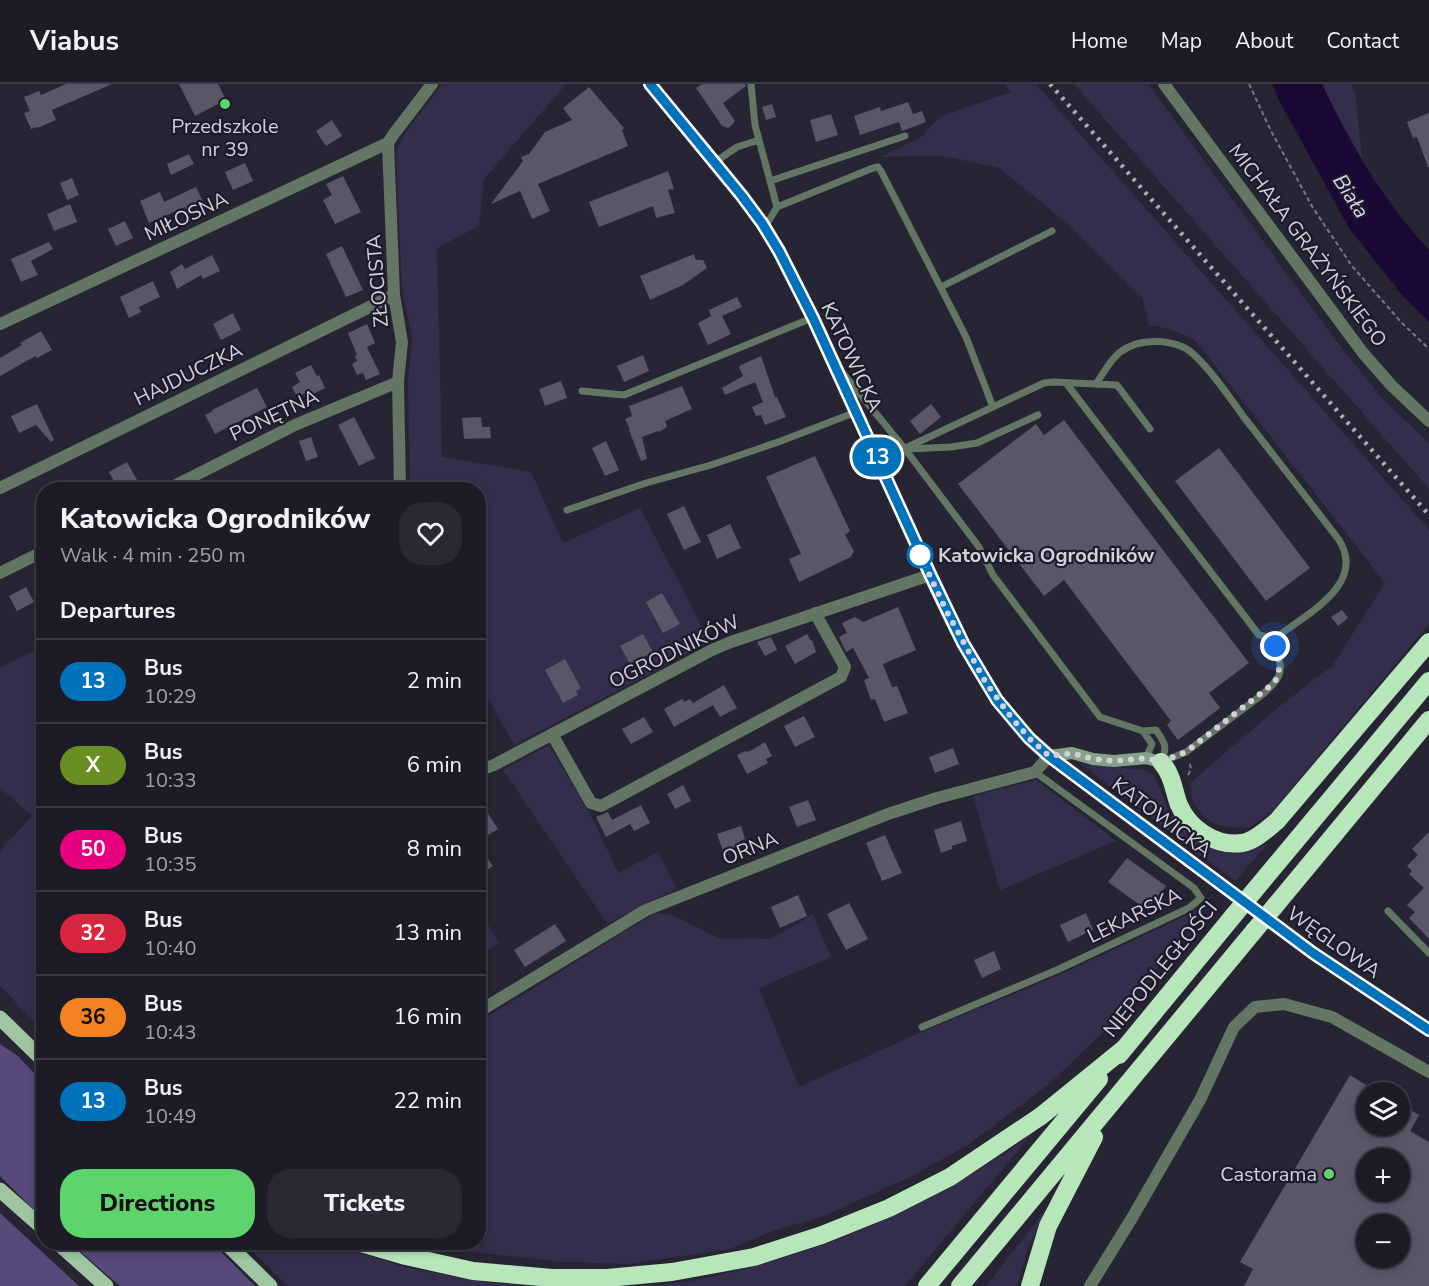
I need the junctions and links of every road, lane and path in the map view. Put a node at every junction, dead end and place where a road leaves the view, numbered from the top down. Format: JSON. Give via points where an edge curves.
{"nodes":[{"id":1,"x":432,"y":84,"type":"edge"},
{"id":2,"x":650,"y":84,"type":"edge"},
{"id":3,"x":751,"y":84,"type":"edge"},
{"id":4,"x":1164,"y":84,"type":"edge"},
{"id":5,"x":1249,"y":84,"type":"edge"},
{"id":6,"x":905,"y":136,"type":"dead end"},
{"id":7,"x":759,"y":140,"type":"junction"},
{"id":8,"x":388,"y":143,"type":"junction"},
{"id":9,"x":715,"y":162,"type":"junction"},
{"id":10,"x":770,"y":181,"type":"junction"},
{"id":11,"x":777,"y":207,"type":"junction"},
{"id":12,"x":765,"y":227,"type":"junction"},
{"id":13,"x":1052,"y":231,"type":"dead end"},
{"id":14,"x":941,"y":287,"type":"junction"},
{"id":15,"x":394,"y":294,"type":"junction"},
{"id":16,"x":813,"y":318,"type":"junction"},
{"id":17,"x":0,"y":324,"type":"edge"},
{"id":18,"x":1429,"y":349,"type":"edge"},
{"id":19,"x":832,"y":360,"type":"junction"},
{"id":20,"x":398,"y":382,"type":"junction"},
{"id":21,"x":1066,"y":383,"type":"junction"},
{"id":22,"x":1096,"y":384,"type":"junction"},
{"id":23,"x":582,"y":391,"type":"dead end"},
{"id":24,"x":993,"y":407,"type":"junction"},
{"id":25,"x":856,"y":412,"type":"junction"},
{"id":26,"x":1038,"y":415,"type":"dead end"},
{"id":27,"x":1429,"y":422,"type":"edge"},
{"id":28,"x":1150,"y":429,"type":"dead end"},
{"id":29,"x":905,"y":449,"type":"junction"},
{"id":30,"x":878,"y":461,"type":"junction"},
{"id":31,"x":182,"y":482,"type":"edge"},
{"id":32,"x":400,"y":482,"type":"edge"},
{"id":33,"x":0,"y":488,"type":"edge"},
{"id":34,"x":567,"y":510,"type":"dead end"},
{"id":35,"x":36,"y":555,"type":"edge"},
{"id":36,"x":0,"y":573,"type":"edge"},
{"id":37,"x":930,"y":574,"type":"junction"},
{"id":38,"x":815,"y":613,"type":"junction"},
{"id":39,"x":1276,"y":639,"type":"junction"},
{"id":40,"x":1429,"y":642,"type":"edge"},
{"id":41,"x":1429,"y":681,"type":"edge"},
{"id":42,"x":1429,"y":720,"type":"edge"},
{"id":43,"x":1143,"y":731,"type":"junction"},
{"id":44,"x":552,"y":734,"type":"junction"},
{"id":45,"x":1186,"y":752,"type":"junction"},
{"id":46,"x":1049,"y":756,"type":"junction"},
{"id":47,"x":1154,"y":760,"type":"junction"},
{"id":48,"x":486,"y":768,"type":"edge"},
{"id":49,"x":1035,"y":772,"type":"junction"},
{"id":50,"x":1185,"y":780,"type":"dead end"},
{"id":51,"x":1219,"y":884,"type":"joint"},
{"id":52,"x":1388,"y":911,"type":"dead end"},
{"id":53,"x":1429,"y":953,"type":"edge"},
{"id":54,"x":486,"y":1007,"type":"edge"},
{"id":55,"x":0,"y":1018,"type":"edge"},
{"id":56,"x":922,"y":1027,"type":"dead end"},
{"id":57,"x":1429,"y":1030,"type":"edge"},
{"id":58,"x":1126,"y":1047,"type":"junction"},
{"id":59,"x":36,"y":1053,"type":"edge"},
{"id":60,"x":1429,"y":1072,"type":"edge"},
{"id":61,"x":1110,"y":1106,"type":"junction"},
{"id":62,"x":0,"y":1190,"type":"edge"},
{"id":63,"x":36,"y":1222,"type":"edge"},
{"id":64,"x":66,"y":1250,"type":"edge"},
{"id":65,"x":233,"y":1250,"type":"edge"},
{"id":66,"x":384,"y":1250,"type":"edge"},
{"id":67,"x":106,"y":1286,"type":"edge"},
{"id":68,"x":270,"y":1286,"type":"edge"},
{"id":69,"x":927,"y":1286,"type":"edge"},
{"id":70,"x":960,"y":1286,"type":"edge"},
{"id":71,"x":1030,"y":1286,"type":"edge"},
{"id":72,"x":1090,"y":1286,"type":"edge"}],
"edges":[{"from":1,"to":8,"type":"street"},
{"from":2,"to":9,"type":"street","name":"KATOWICKA"},
{"from":3,"to":7,"type":"lane"},
{"from":4,"to":27,"type":"street","name":"MICHAŁA GRAŻYŃSKIEGO","via":[[1335,317],[1392,386]]},
{"from":5,"to":18,"type":"path","via":[[1302,189],[1352,266]]},
{"from":6,"to":10,"type":"lane"},
{"from":7,"to":9,"type":"lane","via":[[737,147]]},
{"from":7,"to":10,"type":"lane"},
{"from":8,"to":15,"type":"street","name":"ZŁOCISTA"},
{"from":8,"to":17,"type":"street","name":"MIŁOSNA"},
{"from":9,"to":12,"type":"street","name":"KATOWICKA"},
{"from":10,"to":11,"type":"lane"},
{"from":11,"to":12,"type":"lane"},
{"from":11,"to":14,"type":"lane","via":[[878,167]]},
{"from":12,"to":16,"type":"street","name":"KATOWICKA"},
{"from":13,"to":14,"type":"lane"},
{"from":14,"to":24,"type":"lane","via":[[966,337]]},
{"from":15,"to":20,"type":"street","name":"ZŁOCISTA","via":[[402,342]]},
{"from":15,"to":33,"type":"street","name":"HAJDUCZKA"},
{"from":16,"to":19,"type":"street","name":"KATOWICKA"},
{"from":16,"to":23,"type":"lane","via":[[624,394]]},
{"from":19,"to":25,"type":"street","name":"KATOWICKA"},
{"from":19,"to":29,"type":"lane"},
{"from":20,"to":31,"type":"street","name":"PONĘTNA","via":[[295,425]]},
{"from":20,"to":32,"type":"street","name":"ZŁOCISTA"},
{"from":21,"to":22,"type":"lane"},
{"from":21,"to":24,"type":"lane","via":[[1044,383]]},
{"from":21,"to":39,"type":"lane","via":[[1259,635]]},
{"from":22,"to":28,"type":"lane","via":[[1117,385]]},
{"from":22,"to":39,"type":"lane","via":[[1115,356],[1130,347],[1154,341],[1185,348],[1229,397],[1339,540],[1347,561],[1337,588]]},
{"from":24,"to":29,"type":"lane"},
{"from":25,"to":30,"type":"street","name":"KATOWICKA"},
{"from":25,"to":34,"type":"lane","via":[[711,465]]},
{"from":26,"to":29,"type":"lane","via":[[978,443]]},
{"from":29,"to":30,"type":"lane"},
{"from":29,"to":43,"type":"lane","via":[[1100,717]]},
{"from":30,"to":37,"type":"street","name":"KATOWICKA"},
{"from":35,"to":36,"type":"street"},
{"from":37,"to":38,"type":"street","name":"OGRODNIKÓW"},
{"from":37,"to":46,"type":"street","name":"KATOWICKA","via":[[963,643],[997,700]]},
{"from":38,"to":44,"type":"street","name":"OGRODNIKÓW","via":[[712,650]]},
{"from":38,"to":44,"type":"street","via":[[845,667],[841,677],[601,806],[591,803]]},
{"from":39,"to":45,"type":"lane","via":[[1280,665],[1274,683]]},
{"from":40,"to":47,"type":"highway","via":[[1277,821],[1243,843],[1221,842],[1187,821],[1171,776]]},
{"from":41,"to":58,"type":"highway","name":"NIEPODLEGŁOŚCI","bridge":true},
{"from":42,"to":61,"type":"highway","bridge":true},
{"from":43,"to":47,"type":"lane","via":[[1152,744]]},
{"from":43,"to":47,"type":"lane","via":[[1156,730],[1164,742],[1166,751]]},
{"from":44,"to":48,"type":"street","name":"OGRODNIKÓW"},
{"from":45,"to":47,"type":"lane"},
{"from":45,"to":50,"type":"path","via":[[1191,769]]},
{"from":46,"to":47,"type":"street","via":[[1072,753],[1114,761]]},
{"from":46,"to":49,"type":"street"},
{"from":46,"to":51,"type":"street","name":"KATOWICKA"},
{"from":49,"to":54,"type":"street","name":"ORNA","via":[[888,814],[646,910]]},
{"from":49,"to":56,"type":"lane","name":"LEKARSKA","via":[[1194,888],[1201,898],[1190,908],[1089,955]]},
{"from":51,"to":57,"type":"street","name":"WĘGLOWA"},
{"from":52,"to":53,"type":"lane"},
{"from":55,"to":59,"type":"main road"},
{"from":58,"to":66,"type":"highway","via":[[1041,1116],[950,1177],[889,1208],[754,1257],[672,1272],[552,1278],[473,1271]]},
{"from":58,"to":69,"type":"highway","name":"NIEPODLEGŁOŚCI"},
{"from":60,"to":72,"type":"street","via":[[1332,1017],[1284,1004],[1255,1007],[1234,1027],[1200,1100]]},
{"from":61,"to":70,"type":"highway"},
{"from":61,"to":71,"type":"highway","via":[[1048,1226]]},
{"from":62,"to":63,"type":"main road"},
{"from":64,"to":67,"type":"main road"},
{"from":65,"to":68,"type":"main road"}]}
